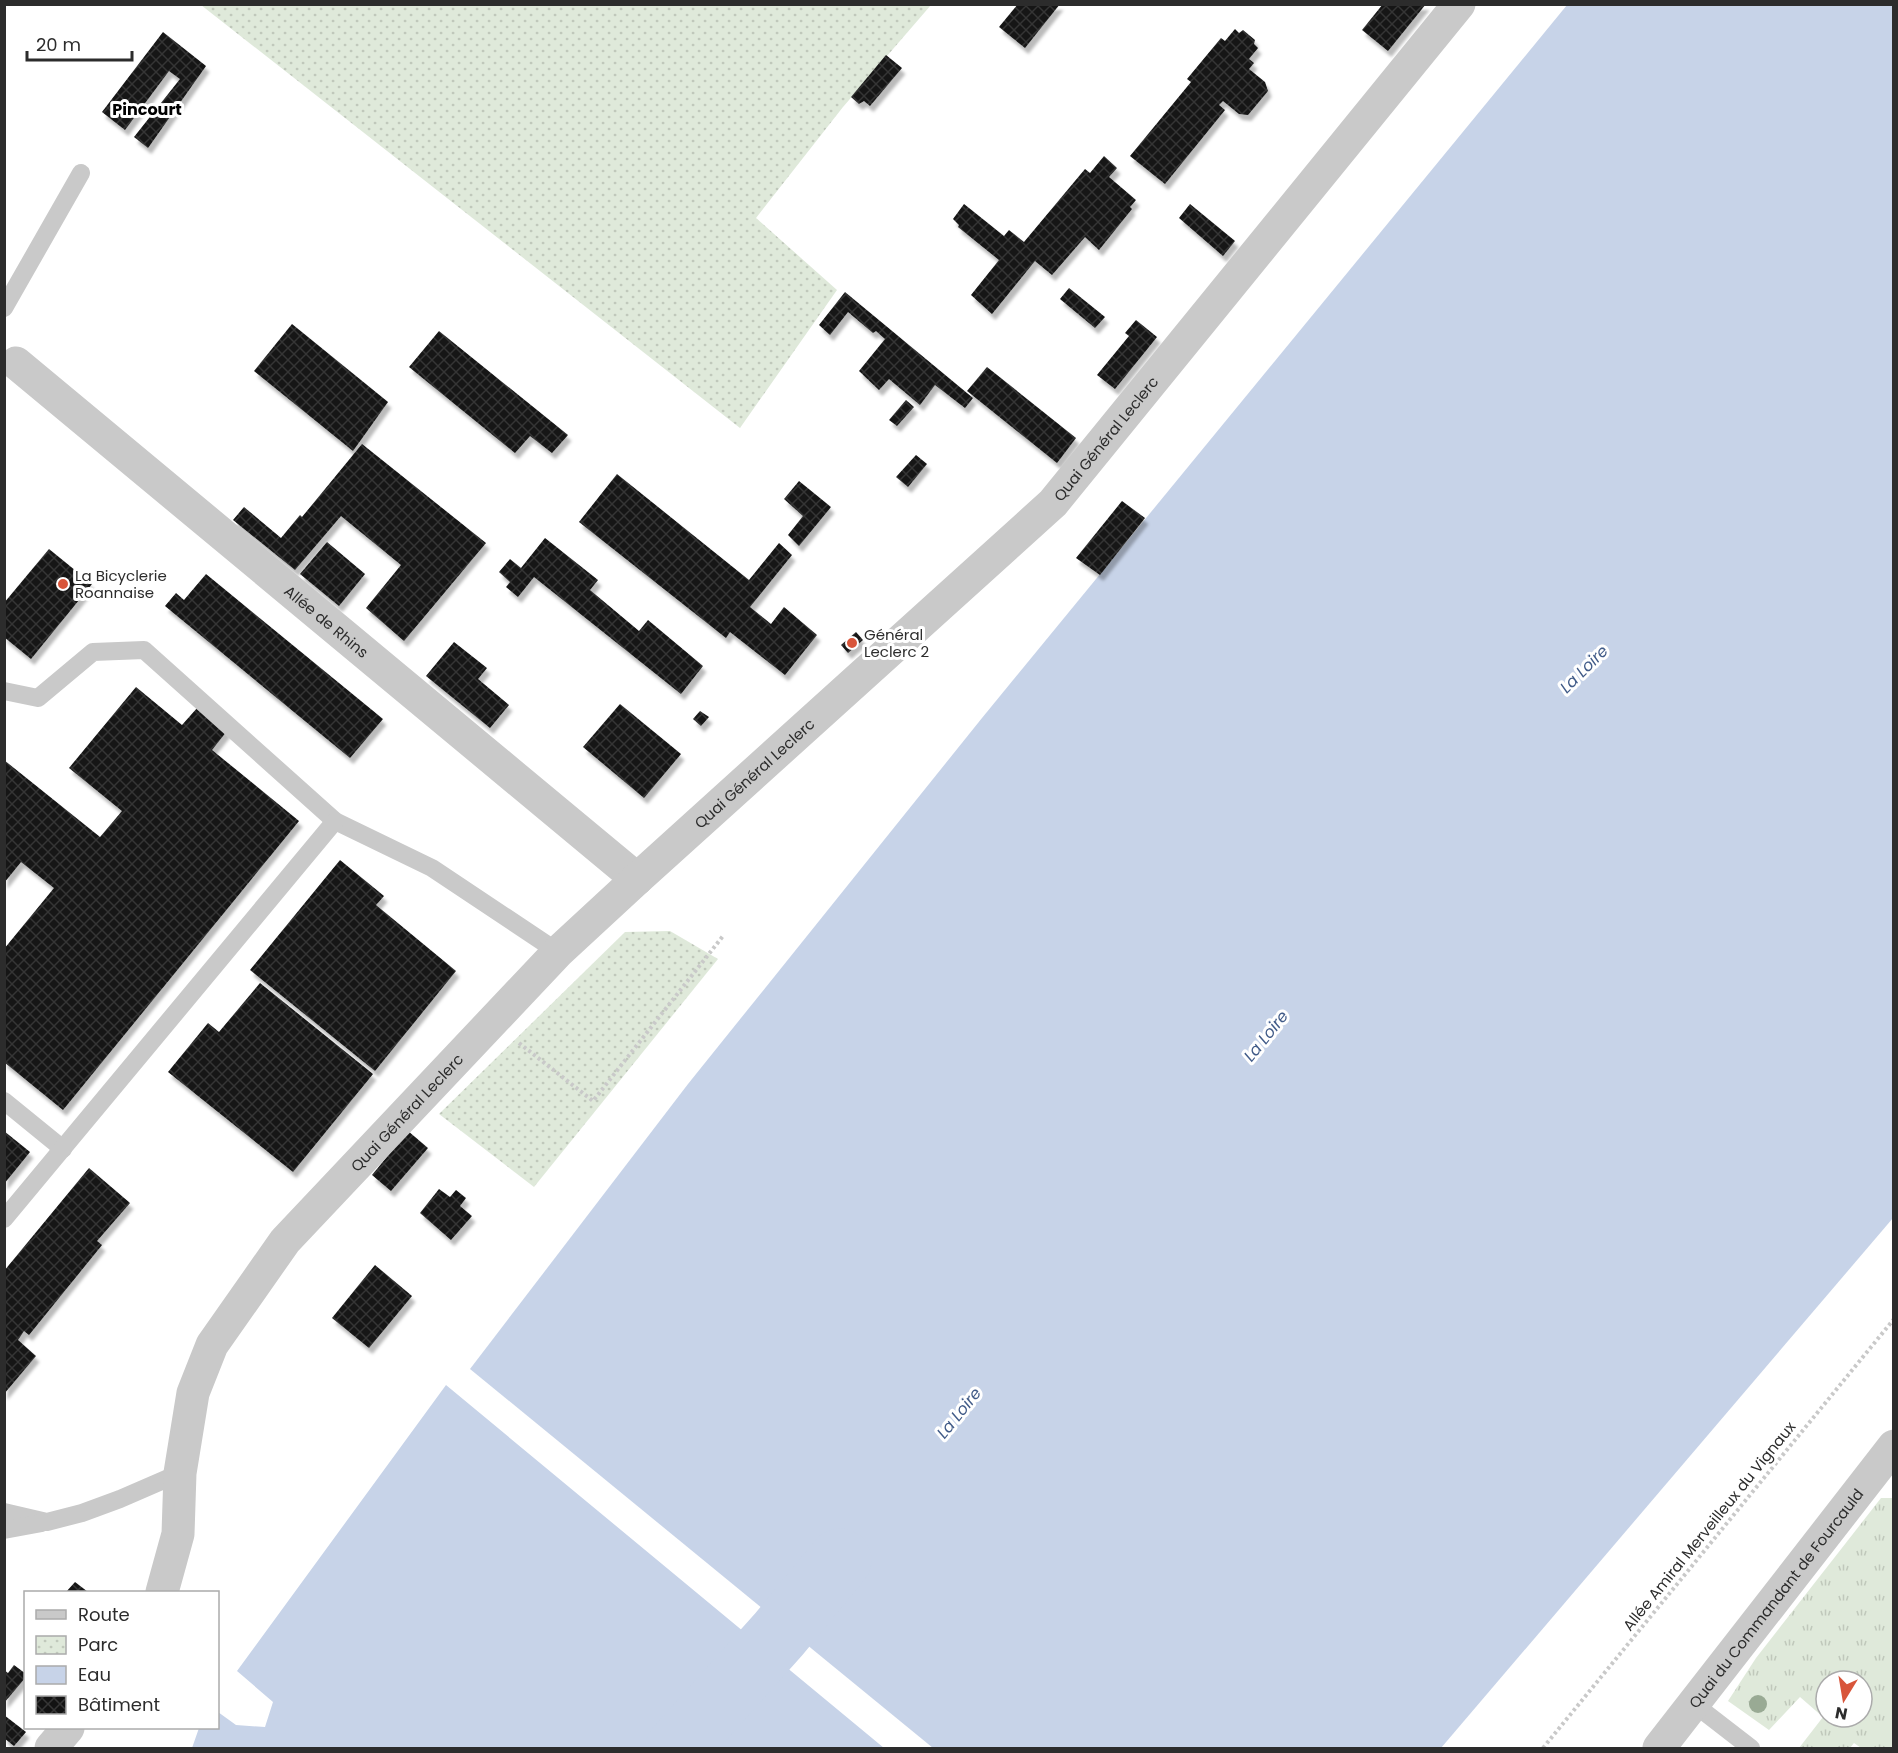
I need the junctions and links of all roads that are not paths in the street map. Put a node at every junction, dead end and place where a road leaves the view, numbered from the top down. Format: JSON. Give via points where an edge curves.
{"nodes":[{"id":1,"x":1459,"y":4,"type":"edge"},
{"id":2,"x":81,"y":173,"type":"dead end"},
{"id":3,"x":4,"y":308,"type":"edge"},
{"id":4,"x":10,"y":359,"type":"edge"},
{"id":5,"x":4,"y":691,"type":"edge"},
{"id":6,"x":335,"y":821,"type":"junction"},
{"id":7,"x":637,"y":879,"type":"junction"},
{"id":8,"x":558,"y":952,"type":"junction"},
{"id":9,"x":4,"y":1101,"type":"edge"},
{"id":10,"x":63,"y":1149,"type":"junction"},
{"id":11,"x":4,"y":1219,"type":"edge"},
{"id":12,"x":1893,"y":1446,"type":"edge"},
{"id":13,"x":180,"y":1473,"type":"junction"},
{"id":14,"x":4,"y":1512,"type":"edge"},
{"id":15,"x":47,"y":1522,"type":"junction"},
{"id":16,"x":4,"y":1530,"type":"edge"},
{"id":17,"x":163,"y":1591,"type":"edge"},
{"id":18,"x":1694,"y":1704,"type":"junction"},
{"id":19,"x":67,"y":1729,"type":"edge"},
{"id":20,"x":51,"y":1749,"type":"edge"},
{"id":21,"x":1659,"y":1749,"type":"edge"},
{"id":22,"x":1751,"y":1749,"type":"edge"}],
"edges":[{"from":1,"to":7,"type":"street","name":"Quai Général Leclerc","via":[[1053,503]]},
{"from":2,"to":3,"type":"lane"},
{"from":4,"to":7,"type":"street","name":"Allée de Rhins"},
{"from":5,"to":6,"type":"lane","via":[[38,698],[93,652],[144,650]]},
{"from":6,"to":8,"type":"lane","via":[[432,868]]},
{"from":6,"to":10,"type":"lane"},
{"from":7,"to":8,"type":"street","name":"Quai Général Leclerc"},
{"from":8,"to":13,"type":"street","name":"Quai Général Leclerc","via":[[285,1241],[212,1345],[193,1393]]},
{"from":9,"to":10,"type":"lane"},
{"from":10,"to":11,"type":"lane"},
{"from":12,"to":18,"type":"street","name":"Quai du Commandant de Fourcauld"},
{"from":13,"to":15,"type":"lane","via":[[120,1499]]},
{"from":13,"to":17,"type":"street","name":"Quai Général Leclerc","via":[[178,1534]]},
{"from":14,"to":15,"type":"lane"},
{"from":15,"to":16,"type":"lane"},
{"from":18,"to":21,"type":"street","name":"Quai du Commandant de Fourcauld"},
{"from":18,"to":22,"type":"lane"},
{"from":19,"to":20,"type":"street"}]}
